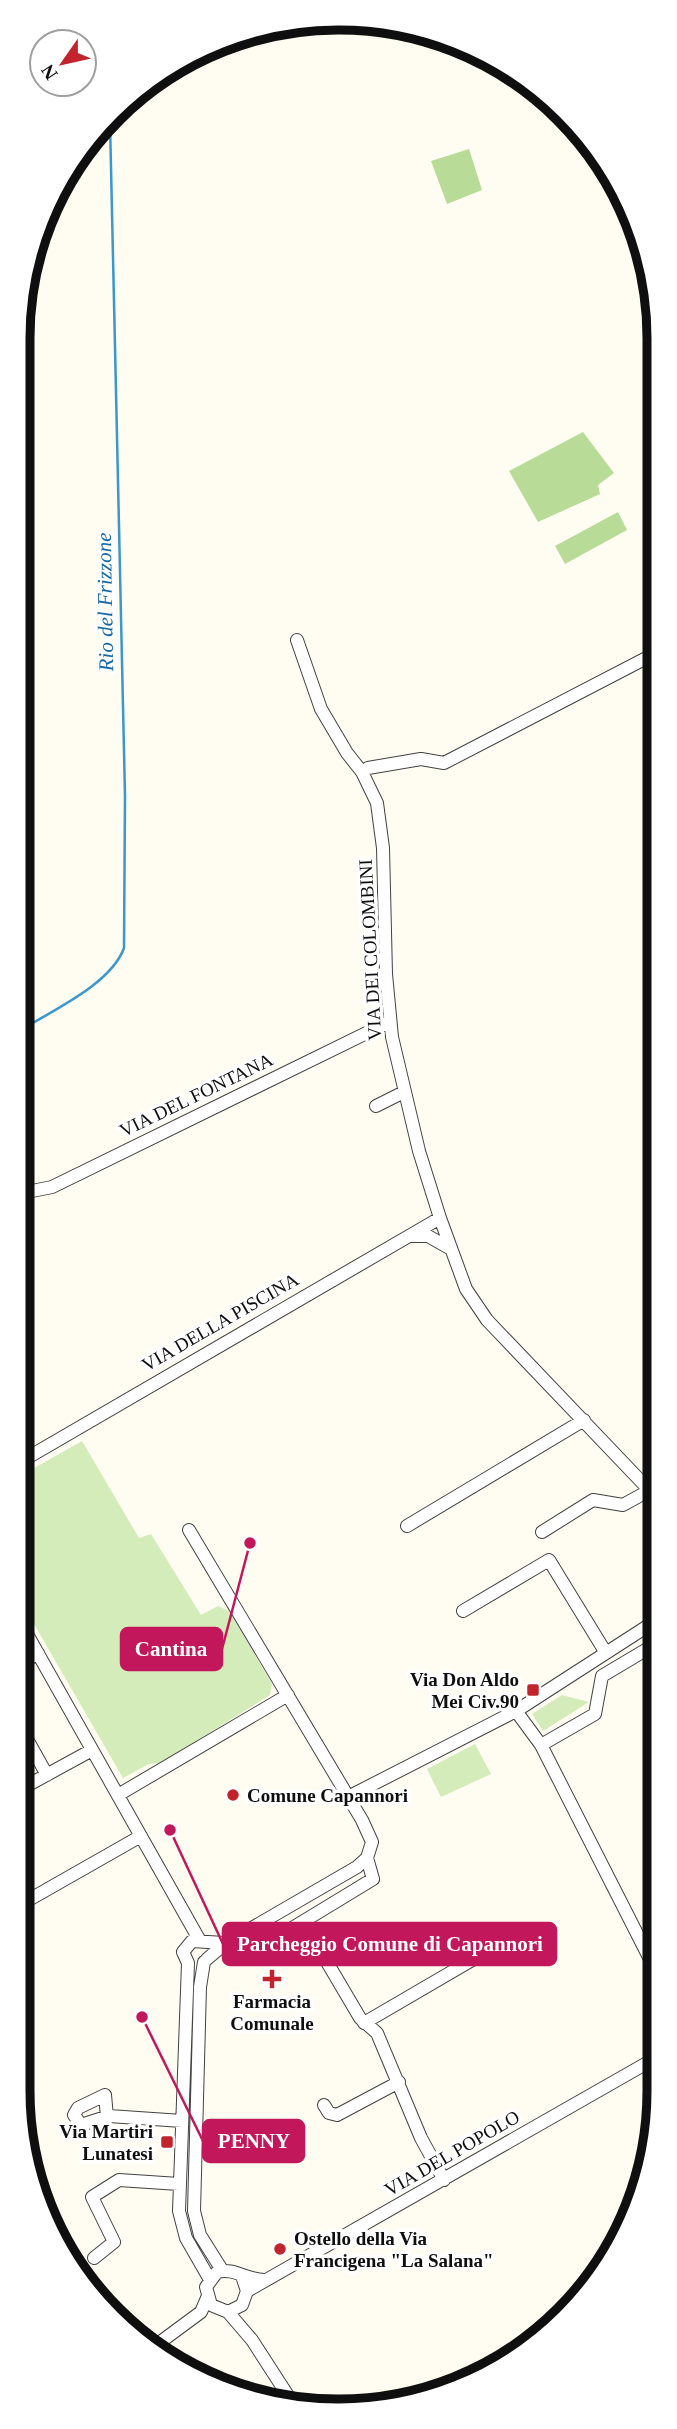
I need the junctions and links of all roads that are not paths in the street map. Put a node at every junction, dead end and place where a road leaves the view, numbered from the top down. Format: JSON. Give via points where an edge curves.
{"nodes":[{"id":1,"x":297,"y":640,"type":"dead end"},
{"id":2,"x":647,"y":658,"type":"edge"},
{"id":3,"x":362,"y":772,"type":"junction"},
{"id":4,"x":389,"y":1022,"type":"junction"},
{"id":5,"x":404,"y":1092,"type":"junction"},
{"id":6,"x":376,"y":1106,"type":"dead end"},
{"id":7,"x":30,"y":1190,"type":"edge"},
{"id":8,"x":440,"y":1217,"type":"junction"},
{"id":9,"x":399,"y":1240,"type":"junction"},
{"id":10,"x":451,"y":1250,"type":"junction"},
{"id":11,"x":584,"y":1420,"type":"junction"},
{"id":12,"x":30,"y":1456,"type":"edge"},
{"id":13,"x":647,"y":1488,"type":"edge"},
{"id":14,"x":647,"y":1495,"type":"edge"},
{"id":15,"x":407,"y":1526,"type":"dead end"},
{"id":16,"x":189,"y":1530,"type":"dead end"},
{"id":17,"x":542,"y":1532,"type":"dead end"},
{"id":18,"x":463,"y":1611,"type":"dead end"},
{"id":19,"x":647,"y":1627,"type":"edge"},
{"id":20,"x":30,"y":1639,"type":"edge"},
{"id":21,"x":647,"y":1648,"type":"edge"},
{"id":22,"x":38,"y":1653,"type":"junction"},
{"id":23,"x":606,"y":1653,"type":"junction"},
{"id":24,"x":30,"y":1658,"type":"edge"},
{"id":25,"x":288,"y":1695,"type":"junction"},
{"id":26,"x":516,"y":1712,"type":"junction"},
{"id":27,"x":30,"y":1745,"type":"edge"},
{"id":28,"x":541,"y":1745,"type":"junction"},
{"id":29,"x":92,"y":1750,"type":"junction"},
{"id":30,"x":47,"y":1774,"type":"junction"},
{"id":31,"x":30,"y":1784,"type":"edge"},
{"id":32,"x":118,"y":1795,"type":"junction"},
{"id":33,"x":348,"y":1797,"type":"junction"},
{"id":34,"x":141,"y":1836,"type":"junction"},
{"id":35,"x":367,"y":1858,"type":"junction"},
{"id":36,"x":30,"y":1899,"type":"edge"},
{"id":37,"x":184,"y":1917,"type":"junction"},
{"id":38,"x":304,"y":1923,"type":"junction"},
{"id":39,"x":257,"y":1925,"type":"junction"},
{"id":40,"x":508,"y":1939,"type":"dead end"},
{"id":41,"x":202,"y":1942,"type":"junction"},
{"id":42,"x":226,"y":1943,"type":"junction"},
{"id":43,"x":186,"y":1945,"type":"junction"},
{"id":44,"x":647,"y":1953,"type":"edge"},
{"id":45,"x":205,"y":1960,"type":"junction"},
{"id":46,"x":188,"y":1963,"type":"junction"},
{"id":47,"x":364,"y":2023,"type":"junction"},
{"id":48,"x":647,"y":2063,"type":"edge"},
{"id":49,"x":399,"y":2082,"type":"junction"},
{"id":50,"x":324,"y":2105,"type":"dead end"},
{"id":51,"x":107,"y":2117,"type":"dead end"},
{"id":52,"x":182,"y":2121,"type":"junction"},
{"id":53,"x":444,"y":2180,"type":"junction"},
{"id":54,"x":179,"y":2184,"type":"junction"},
{"id":55,"x":179,"y":2211,"type":"junction"},
{"id":56,"x":194,"y":2211,"type":"junction"},
{"id":57,"x":94,"y":2258,"type":"dead end"},
{"id":58,"x":222,"y":2270,"type":"junction"},
{"id":59,"x":242,"y":2276,"type":"junction"},
{"id":60,"x":209,"y":2278,"type":"junction"},
{"id":61,"x":270,"y":2280,"type":"junction"},
{"id":62,"x":247,"y":2291,"type":"junction"},
{"id":63,"x":211,"y":2303,"type":"junction"},
{"id":64,"x":242,"y":2305,"type":"junction"},
{"id":65,"x":228,"y":2312,"type":"junction"},
{"id":66,"x":252,"y":2340,"type":"junction"},
{"id":67,"x":161,"y":2342,"type":"edge"},
{"id":68,"x":287,"y":2395,"type":"edge"}],
"edges":[{"from":1,"to":3,"type":"street","name":"VIA DEI COLOMBINI","via":[[321,709]]},
{"from":2,"to":3,"type":"street","via":[[444,763],[421,759]]},
{"from":3,"to":4,"type":"street","name":"VIA DEI COLOMBINI","via":[[381,818]]},
{"from":4,"to":5,"type":"street","name":"VIA DEI COLOMBINI"},
{"from":4,"to":7,"type":"street","name":"VIA DEL FONTANA","via":[[52,1187]]},
{"from":5,"to":6,"type":"street"},
{"from":5,"to":8,"type":"street","name":"VIA DEI COLOMBINI"},
{"from":8,"to":9,"type":"street","name":"VIA DELLA PISCINA"},
{"from":8,"to":10,"type":"street","name":"VIA DEI COLOMBINI"},
{"from":9,"to":10,"type":"street","via":[[428,1236]]},
{"from":9,"to":12,"type":"street","name":"VIA DELLA PISCINA"},
{"from":10,"to":11,"type":"street","name":"VIA DEI COLOMBINI","via":[[476,1307]]},
{"from":11,"to":13,"type":"street","name":"VIA DEI COLOMBINI"},
{"from":11,"to":15,"type":"street"},
{"from":14,"to":17,"type":"street","via":[[624,1505],[593,1500]]},
{"from":16,"to":25,"type":"street"},
{"from":18,"to":23,"type":"street","via":[[549,1560]]},
{"from":19,"to":23,"type":"street"},
{"from":20,"to":22,"type":"street"},
{"from":21,"to":28,"type":"street","via":[[602,1676],[595,1714]]},
{"from":22,"to":24,"type":"street"},
{"from":22,"to":29,"type":"street"},
{"from":23,"to":26,"type":"street"},
{"from":25,"to":32,"type":"street"},
{"from":25,"to":33,"type":"street"},
{"from":26,"to":28,"type":"street"},
{"from":26,"to":33,"type":"street"},
{"from":27,"to":30,"type":"street"},
{"from":28,"to":44,"type":"street"},
{"from":29,"to":30,"type":"street"},
{"from":29,"to":32,"type":"street"},
{"from":30,"to":31,"type":"street"},
{"from":32,"to":34,"type":"street"},
{"from":33,"to":35,"type":"street","via":[[372,1842]]},
{"from":34,"to":36,"type":"street"},
{"from":34,"to":37,"type":"street"},
{"from":35,"to":38,"type":"street","via":[[373,1879]]},
{"from":35,"to":39,"type":"street"},
{"from":37,"to":41,"type":"street"},
{"from":37,"to":43,"type":"street"},
{"from":38,"to":39,"type":"street","via":[[271,1941]]},
{"from":38,"to":47,"type":"street"},
{"from":39,"to":42,"type":"street"},
{"from":40,"to":47,"type":"street"},
{"from":41,"to":42,"type":"street"},
{"from":41,"to":43,"type":"street"},
{"from":41,"to":45,"type":"street","via":[[208,1950]]},
{"from":42,"to":45,"type":"street"},
{"from":43,"to":46,"type":"street","via":[[183,1952]]},
{"from":45,"to":46,"type":"street","via":[[196,1966]]},
{"from":45,"to":56,"type":"street","via":[[200,1987]]},
{"from":46,"to":52,"type":"street"},
{"from":47,"to":49,"type":"street","via":[[377,2033]]},
{"from":48,"to":53,"type":"street","name":"VIA DEL POPOLO"},
{"from":49,"to":50,"type":"street","via":[[337,2115]]},
{"from":49,"to":53,"type":"street"},
{"from":51,"to":52,"type":"street"},
{"from":52,"to":54,"type":"street"},
{"from":53,"to":61,"type":"street","name":"VIA DEL POPOLO"},
{"from":54,"to":55,"type":"street"},
{"from":54,"to":57,"type":"street","via":[[119,2180],[92,2197],[114,2242]]},
{"from":55,"to":56,"type":"street"},
{"from":55,"to":60,"type":"street","via":[[182,2229]]},
{"from":56,"to":58,"type":"street","via":[[201,2235]]},
{"from":58,"to":59,"type":"street"},
{"from":58,"to":60,"type":"street"},
{"from":59,"to":61,"type":"street","via":[[252,2281]]},
{"from":59,"to":62,"type":"street"},
{"from":60,"to":63,"type":"street"},
{"from":61,"to":62,"type":"street","name":"VIA DEL POPOLO"},
{"from":62,"to":64,"type":"street"},
{"from":63,"to":65,"type":"street"},
{"from":63,"to":67,"type":"street"},
{"from":64,"to":65,"type":"street"},
{"from":64,"to":66,"type":"street"},
{"from":65,"to":66,"type":"street"},
{"from":66,"to":68,"type":"street"}]}
